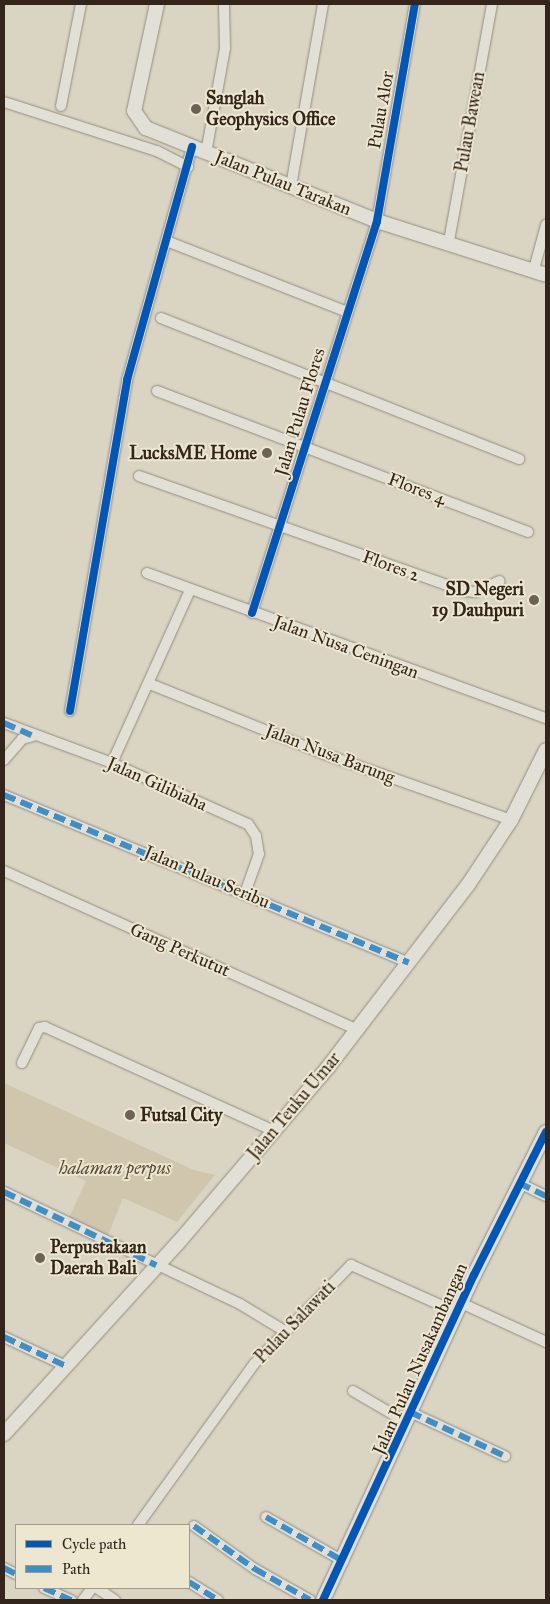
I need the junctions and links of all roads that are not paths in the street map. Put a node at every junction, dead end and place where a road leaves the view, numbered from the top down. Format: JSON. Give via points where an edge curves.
{"nodes":[{"id":1,"x":81,"y":4,"type":"edge"},
{"id":2,"x":157,"y":4,"type":"edge"},
{"id":3,"x":224,"y":4,"type":"edge"},
{"id":4,"x":323,"y":4,"type":"edge"},
{"id":5,"x":415,"y":4,"type":"edge"},
{"id":6,"x":492,"y":4,"type":"edge"},
{"id":7,"x":4,"y":102,"type":"edge"},
{"id":8,"x":62,"y":106,"type":"dead end"},
{"id":9,"x":164,"y":135,"type":"junction"},
{"id":10,"x":192,"y":147,"type":"junction"},
{"id":11,"x":157,"y":152,"type":"junction"},
{"id":12,"x":206,"y":153,"type":"junction"},
{"id":13,"x":188,"y":167,"type":"junction"},
{"id":14,"x":290,"y":186,"type":"junction"},
{"id":15,"x":377,"y":221,"type":"junction"},
{"id":16,"x":546,"y":225,"type":"edge"},
{"id":17,"x":449,"y":241,"type":"junction"},
{"id":18,"x":169,"y":242,"type":"junction"},
{"id":19,"x":540,"y":272,"type":"edge"},
{"id":20,"x":345,"y":311,"type":"junction"},
{"id":21,"x":161,"y":318,"type":"dead end"},
{"id":22,"x":325,"y":382,"type":"junction"},
{"id":23,"x":157,"y":391,"type":"dead end"},
{"id":24,"x":306,"y":446,"type":"junction"},
{"id":25,"x":519,"y":459,"type":"dead end"},
{"id":26,"x":140,"y":476,"type":"dead end"},
{"id":27,"x":281,"y":527,"type":"junction"},
{"id":28,"x":528,"y":532,"type":"dead end"},
{"id":29,"x":147,"y":573,"type":"dead end"},
{"id":30,"x":500,"y":581,"type":"dead end"},
{"id":31,"x":190,"y":590,"type":"junction"},
{"id":32,"x":252,"y":613,"type":"junction"},
{"id":33,"x":150,"y":684,"type":"junction"},
{"id":34,"x":70,"y":711,"type":"dead end"},
{"id":35,"x":546,"y":718,"type":"edge"},
{"id":36,"x":4,"y":724,"type":"edge"},
{"id":37,"x":33,"y":736,"type":"junction"},
{"id":38,"x":546,"y":750,"type":"edge"},
{"id":39,"x":4,"y":760,"type":"edge"},
{"id":40,"x":112,"y":763,"type":"junction"},
{"id":41,"x":4,"y":795,"type":"edge"},
{"id":42,"x":511,"y":820,"type":"junction"},
{"id":43,"x":4,"y":871,"type":"edge"},
{"id":44,"x":245,"y":893,"type":"junction"},
{"id":45,"x":409,"y":963,"type":"junction"},
{"id":46,"x":357,"y":1030,"type":"junction"},
{"id":47,"x":22,"y":1063,"type":"dead end"},
{"id":48,"x":274,"y":1131,"type":"junction"},
{"id":49,"x":546,"y":1132,"type":"edge"},
{"id":50,"x":519,"y":1183,"type":"junction"},
{"id":51,"x":4,"y":1192,"type":"edge"},
{"id":52,"x":546,"y":1196,"type":"edge"},
{"id":53,"x":156,"y":1266,"type":"junction"},
{"id":54,"x":459,"y":1308,"type":"junction"},
{"id":55,"x":284,"y":1330,"type":"junction"},
{"id":56,"x":4,"y":1337,"type":"edge"},
{"id":57,"x":546,"y":1342,"type":"edge"},
{"id":58,"x":66,"y":1366,"type":"junction"},
{"id":59,"x":353,"y":1391,"type":"dead end"},
{"id":60,"x":408,"y":1417,"type":"junction"},
{"id":61,"x":4,"y":1434,"type":"edge"},
{"id":62,"x":505,"y":1456,"type":"dead end"},
{"id":63,"x":266,"y":1517,"type":"dead end"},
{"id":64,"x":139,"y":1524,"type":"edge"},
{"id":65,"x":194,"y":1526,"type":"dead end"},
{"id":66,"x":342,"y":1561,"type":"junction"},
{"id":67,"x":190,"y":1583,"type":"edge"},
{"id":68,"x":46,"y":1589,"type":"edge"},
{"id":69,"x":91,"y":1589,"type":"edge"},
{"id":70,"x":99,"y":1589,"type":"edge"},
{"id":71,"x":71,"y":1600,"type":"edge"},
{"id":72,"x":83,"y":1600,"type":"edge"},
{"id":73,"x":115,"y":1600,"type":"edge"},
{"id":74,"x":218,"y":1600,"type":"edge"},
{"id":75,"x":310,"y":1600,"type":"edge"},
{"id":76,"x":323,"y":1600,"type":"edge"}],
"edges":[{"from":1,"to":8,"type":"street"},
{"from":2,"to":9,"type":"street","name":"Jalan Pulau Tarakan","via":[[134,117]]},
{"from":3,"to":12,"type":"street","via":[[225,48]]},
{"from":4,"to":14,"type":"street"},
{"from":5,"to":15,"type":"street","name":"Pulau Alor"},
{"from":6,"to":17,"type":"street","name":"Pulau Bawean"},
{"from":7,"to":11,"type":"street"},
{"from":9,"to":10,"type":"street","name":"Jalan Pulau Tarakan"},
{"from":9,"to":11,"type":"street"},
{"from":10,"to":12,"type":"street","name":"Jalan Pulau Tarakan"},
{"from":10,"to":13,"type":"street"},
{"from":11,"to":13,"type":"street"},
{"from":12,"to":14,"type":"street","name":"Jalan Pulau Tarakan"},
{"from":13,"to":18,"type":"street"},
{"from":14,"to":15,"type":"street","name":"Jalan Pulau Tarakan"},
{"from":15,"to":17,"type":"street","name":"Jalan Pulau Tarakan"},
{"from":15,"to":20,"type":"street","name":"Jalan Pulau Flores"},
{"from":16,"to":19,"type":"street"},
{"from":17,"to":19,"type":"street","name":"Jalan Pulau Tarakan"},
{"from":18,"to":20,"type":"street"},
{"from":18,"to":34,"type":"street","via":[[127,380]]},
{"from":20,"to":22,"type":"street","name":"Jalan Pulau Flores"},
{"from":21,"to":22,"type":"street"},
{"from":22,"to":24,"type":"street","name":"Jalan Pulau Flores"},
{"from":22,"to":25,"type":"street"},
{"from":23,"to":24,"type":"street","name":"Flores 4"},
{"from":24,"to":27,"type":"street","name":"Jalan Pulau Flores"},
{"from":24,"to":28,"type":"street","name":"Flores 4"},
{"from":26,"to":27,"type":"street","name":"Flores 2"},
{"from":27,"to":30,"type":"street","name":"Flores 2","via":[[469,593]]},
{"from":27,"to":32,"type":"street","name":"Jalan Pulau Flores"},
{"from":29,"to":31,"type":"street","name":"Jalan Nusa Ceningan"},
{"from":31,"to":32,"type":"street","name":"Jalan Nusa Ceningan"},
{"from":31,"to":33,"type":"street"},
{"from":32,"to":35,"type":"street","name":"Jalan Nusa Ceningan"},
{"from":33,"to":40,"type":"street"},
{"from":33,"to":42,"type":"street","name":"Jalan Nusa Barung","via":[[324,754]]},
{"from":36,"to":37,"type":"street","name":"Jalan Gilibiaha"},
{"from":37,"to":39,"type":"street","via":[[22,739]]},
{"from":37,"to":40,"type":"street","name":"Jalan Gilibiaha"},
{"from":38,"to":42,"type":"street","name":"Jalan Teuku Umar"},
{"from":40,"to":44,"type":"street","name":"Jalan Gilibiaha","via":[[248,824],[256,836],[260,854]]},
{"from":41,"to":44,"type":"street","name":"Jalan Pulau Seribu"},
{"from":42,"to":45,"type":"street","name":"Jalan Teuku Umar"},
{"from":43,"to":46,"type":"street","name":"Gang Perkutut"},
{"from":44,"to":45,"type":"street","name":"Jalan Pulau Seribu"},
{"from":45,"to":46,"type":"street","name":"Jalan Teuku Umar"},
{"from":46,"to":48,"type":"street","name":"Jalan Teuku Umar"},
{"from":47,"to":48,"type":"street","via":[[39,1028],[45,1027]]},
{"from":48,"to":53,"type":"street","name":"Jalan Teuku Umar"},
{"from":49,"to":50,"type":"street","name":"Jalan Pulau Nusakambangan"},
{"from":50,"to":52,"type":"street"},
{"from":50,"to":54,"type":"street","name":"Jalan Pulau Nusakambangan"},
{"from":51,"to":53,"type":"street"},
{"from":53,"to":55,"type":"street"},
{"from":53,"to":58,"type":"street","name":"Jalan Teuku Umar"},
{"from":54,"to":55,"type":"street","name":"Pulau Salawati","via":[[356,1264]]},
{"from":54,"to":57,"type":"street"},
{"from":54,"to":60,"type":"street","name":"Jalan Pulau Nusakambangan"},
{"from":55,"to":64,"type":"street","name":"Pulau Salawati","via":[[254,1364]]},
{"from":56,"to":58,"type":"street"},
{"from":58,"to":61,"type":"street","name":"Jalan Teuku Umar"},
{"from":59,"to":60,"type":"street"},
{"from":60,"to":62,"type":"street"},
{"from":60,"to":66,"type":"street","name":"Jalan Pulau Nusakambangan"},
{"from":63,"to":66,"type":"street"},
{"from":65,"to":75,"type":"street","via":[[255,1570]]},
{"from":66,"to":76,"type":"street","name":"Jalan Pulau Nusakambangan"},
{"from":67,"to":74,"type":"street"},
{"from":68,"to":71,"type":"street"},
{"from":69,"to":72,"type":"street"},
{"from":70,"to":73,"type":"street"}]}
